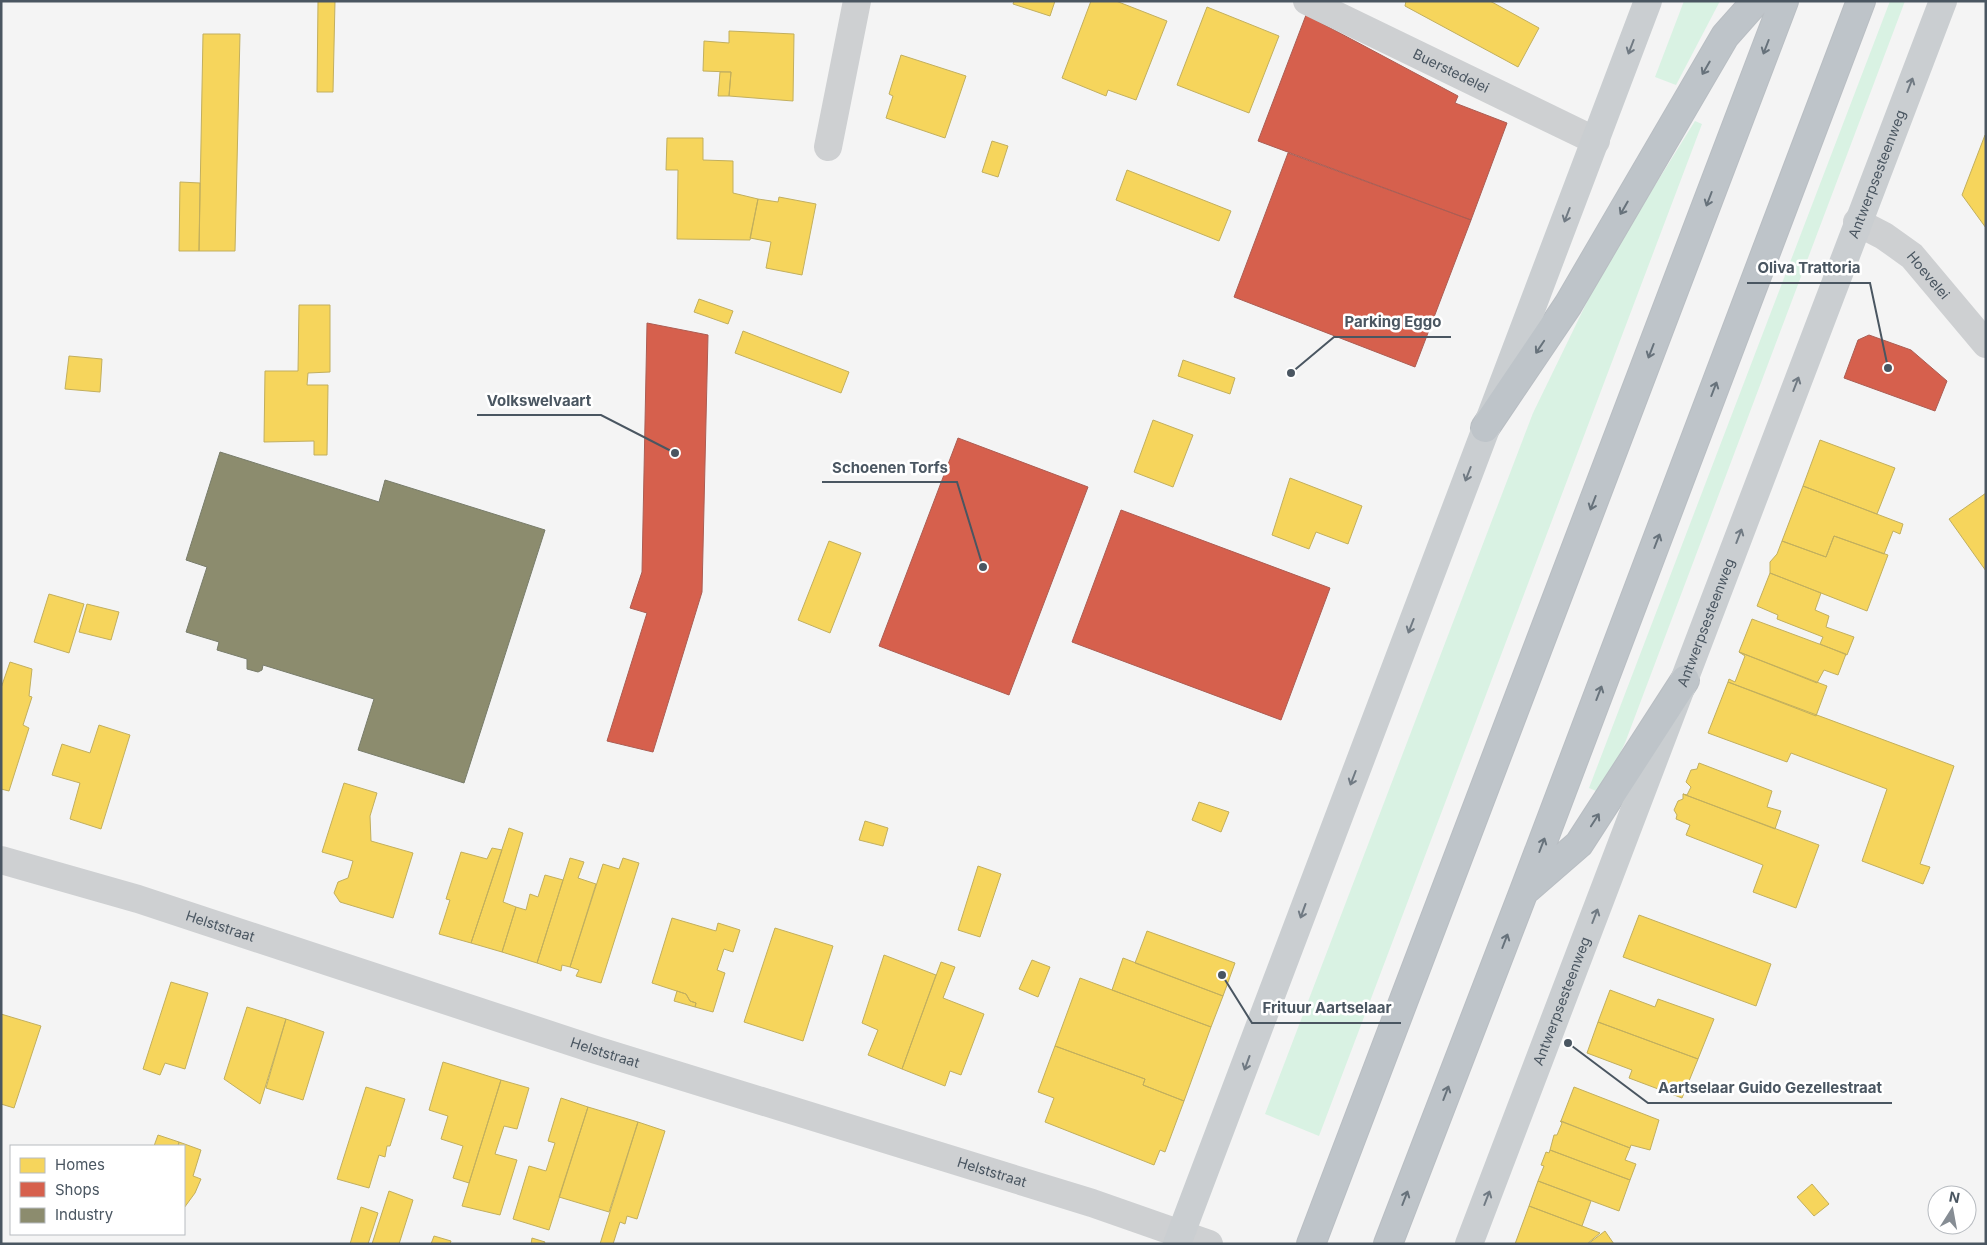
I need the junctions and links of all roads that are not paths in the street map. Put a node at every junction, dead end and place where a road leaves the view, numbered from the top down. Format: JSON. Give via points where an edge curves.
{"nodes":[{"id":1,"x":857,"y":1,"type":"edge"},
{"id":2,"x":1307,"y":1,"type":"edge"},
{"id":3,"x":1648,"y":1,"type":"edge"},
{"id":4,"x":1756,"y":1,"type":"edge"},
{"id":5,"x":1784,"y":1,"type":"edge"},
{"id":6,"x":1860,"y":1,"type":"edge"},
{"id":7,"x":1943,"y":1,"type":"edge"},
{"id":8,"x":1596,"y":141,"type":"junction"},
{"id":9,"x":828,"y":147,"type":"dead end"},
{"id":10,"x":1857,"y":222,"type":"junction"},
{"id":11,"x":1986,"y":344,"type":"edge"},
{"id":12,"x":1485,"y":428,"type":"junction"},
{"id":13,"x":1685,"y":680,"type":"junction"},
{"id":14,"x":1,"y":860,"type":"edge"},
{"id":15,"x":1524,"y":891,"type":"junction"},
{"id":16,"x":1179,"y":1239,"type":"edge"},
{"id":17,"x":1209,"y":1244,"type":"edge"},
{"id":18,"x":1312,"y":1244,"type":"edge"},
{"id":19,"x":1388,"y":1244,"type":"edge"},
{"id":20,"x":1469,"y":1244,"type":"edge"}],
"edges":[{"from":1,"to":9,"type":"street"},
{"from":2,"to":8,"type":"street","name":"Buerstedelei"},
{"from":3,"to":8,"type":"main road","one_way":true},
{"from":4,"to":12,"type":"highway","one_way":true,"via":[[1725,36],[1568,305]]},
{"from":5,"to":18,"type":"highway","one_way":true},
{"from":15,"to":6,"type":"highway","one_way":true},
{"from":10,"to":7,"type":"main road","name":"Antwerpsesteenweg","one_way":true},
{"from":8,"to":12,"type":"main road","one_way":true},
{"from":10,"to":11,"type":"street","name":"Hoevelei","via":[[1912,256]]},
{"from":13,"to":10,"type":"main road","name":"Antwerpsesteenweg","one_way":true},
{"from":12,"to":16,"type":"main road","one_way":true},
{"from":15,"to":13,"type":"highway","one_way":true,"via":[[1579,844]]},
{"from":20,"to":13,"type":"main road","name":"Antwerpsesteenweg","one_way":true},
{"from":14,"to":16,"type":"street","name":"Helststraat","via":[[138,899],[596,1050],[1092,1203]]},
{"from":19,"to":15,"type":"highway","one_way":true},
{"from":16,"to":17,"type":"street","name":"Helststraat"}]}
